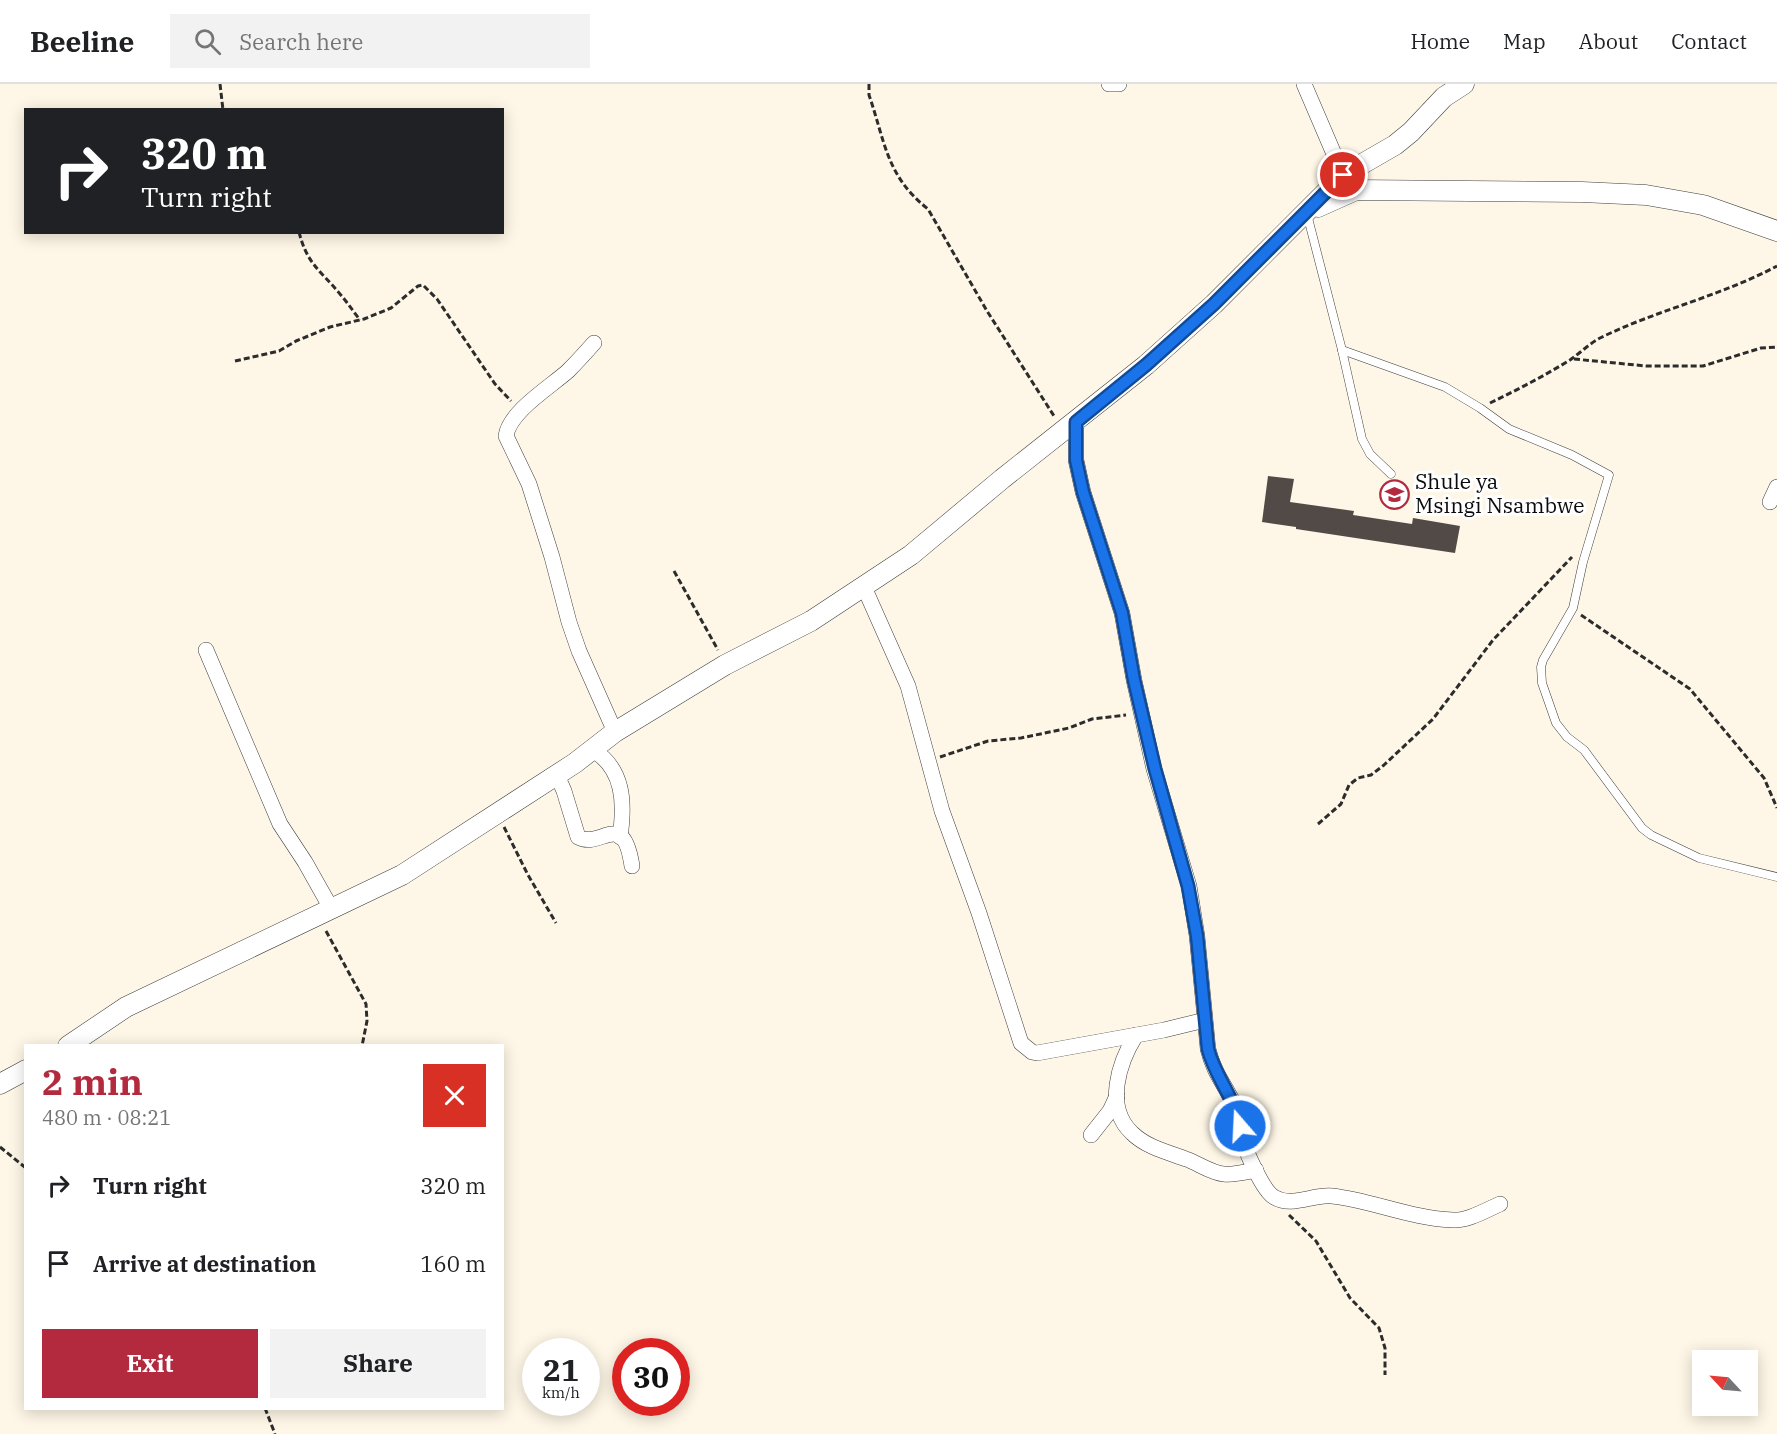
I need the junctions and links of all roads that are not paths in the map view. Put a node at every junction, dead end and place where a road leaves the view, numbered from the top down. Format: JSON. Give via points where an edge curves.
{"nodes":[{"id":1,"x":1108,"y":84,"type":"edge"},
{"id":2,"x":1119,"y":84,"type":"edge"},
{"id":3,"x":1304,"y":84,"type":"edge"},
{"id":4,"x":1464,"y":84,"type":"edge"},
{"id":5,"x":1449,"y":91,"type":"edge"},
{"id":6,"x":1343,"y":175,"type":"junction"},
{"id":7,"x":1307,"y":212,"type":"junction"},
{"id":8,"x":1777,"y":231,"type":"edge"},
{"id":9,"x":594,"y":343,"type":"dead end"},
{"id":10,"x":1342,"y":350,"type":"junction"},
{"id":11,"x":1070,"y":426,"type":"junction"},
{"id":12,"x":1391,"y":474,"type":"dead end"},
{"id":13,"x":1777,"y":487,"type":"edge"},
{"id":14,"x":1770,"y":502,"type":"dead end"},
{"id":15,"x":864,"y":588,"type":"junction"},
{"id":16,"x":206,"y":650,"type":"dead end"},
{"id":17,"x":615,"y":732,"type":"junction"},
{"id":18,"x":593,"y":750,"type":"junction"},
{"id":19,"x":557,"y":775,"type":"junction"},
{"id":20,"x":620,"y":837,"type":"junction"},
{"id":21,"x":632,"y":866,"type":"dead end"},
{"id":22,"x":1777,"y":878,"type":"edge"},
{"id":23,"x":325,"y":913,"type":"junction"},
{"id":24,"x":1205,"y":1020,"type":"junction"},
{"id":25,"x":1136,"y":1035,"type":"junction"},
{"id":26,"x":71,"y":1044,"type":"edge"},
{"id":27,"x":24,"y":1071,"type":"edge"},
{"id":28,"x":0,"y":1084,"type":"edge"},
{"id":29,"x":1117,"y":1096,"type":"junction"},
{"id":30,"x":1091,"y":1135,"type":"dead end"},
{"id":31,"x":1256,"y":1170,"type":"junction"},
{"id":32,"x":1500,"y":1204,"type":"dead end"}],
"edges":[{"from":1,"to":2,"type":"street"},
{"from":3,"to":6,"type":"street"},
{"from":4,"to":5,"type":"street"},
{"from":5,"to":6,"type":"street","via":[[1395,145]]},
{"from":6,"to":7,"type":"street"},
{"from":7,"to":8,"type":"street","via":[[1356,190],[1582,192],[1646,195],[1703,205]]},
{"from":7,"to":10,"type":"lane"},
{"from":7,"to":11,"type":"street","via":[[1214,304]]},
{"from":9,"to":17,"type":"street","via":[[520,412],[506,429],[506,436],[532,494],[579,651]]},
{"from":10,"to":12,"type":"lane","via":[[1362,439],[1370,454]]},
{"from":10,"to":22,"type":"lane","via":[[1445,387],[1509,429],[1609,475],[1573,608],[1541,667],[1542,683],[1556,723],[1584,750],[1651,835],[1699,858]]},
{"from":11,"to":15,"type":"street","via":[[911,555]]},
{"from":11,"to":24,"type":"street","via":[[1083,492],[1122,613],[1155,769],[1188,886]]},
{"from":13,"to":14,"type":"street"},
{"from":15,"to":17,"type":"street"},
{"from":15,"to":25,"type":"street","via":[[908,686],[942,811],[980,913],[1021,1043],[1037,1053]]},
{"from":16,"to":23,"type":"street","via":[[280,824],[305,862]]},
{"from":17,"to":18,"type":"street"},
{"from":18,"to":19,"type":"street"},
{"from":18,"to":20,"type":"street","via":[[613,768],[620,783]]},
{"from":19,"to":20,"type":"street","via":[[578,837]]},
{"from":19,"to":23,"type":"street","via":[[402,875]]},
{"from":20,"to":21,"type":"street","via":[[629,849]]},
{"from":23,"to":26,"type":"street","via":[[126,1007]]},
{"from":24,"to":25,"type":"street"},
{"from":24,"to":31,"type":"street","via":[[1212,1066],[1233,1100],[1242,1139]]},
{"from":25,"to":29,"type":"street","via":[[1120,1067]]},
{"from":27,"to":28,"type":"street"},
{"from":29,"to":30,"type":"street"},
{"from":29,"to":31,"type":"street","via":[[1126,1127],[1150,1145],[1223,1174]]},
{"from":31,"to":32,"type":"street","via":[[1265,1189],[1286,1202],[1335,1196],[1455,1221]]}]}
